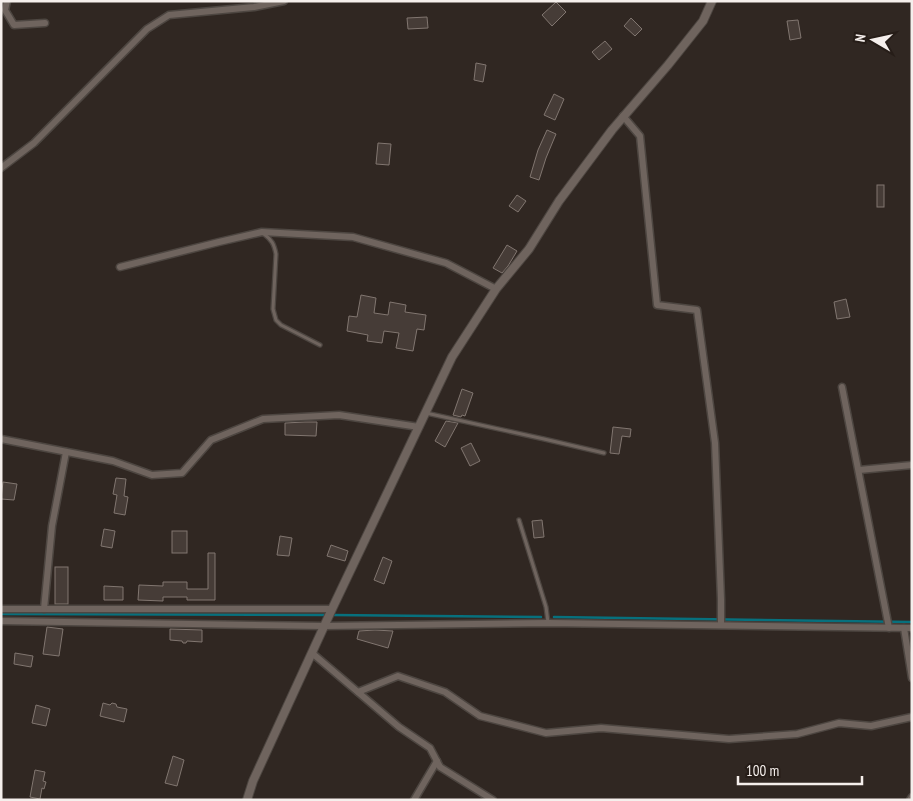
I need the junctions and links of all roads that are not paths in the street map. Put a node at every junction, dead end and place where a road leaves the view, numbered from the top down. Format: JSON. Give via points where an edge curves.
{"nodes":[{"id":1,"x":7,"y":1,"type":"edge"},
{"id":2,"x":284,"y":1,"type":"edge"},
{"id":3,"x":712,"y":1,"type":"edge"},
{"id":4,"x":45,"y":23,"type":"dead end"},
{"id":5,"x":623,"y":116,"type":"junction"},
{"id":6,"x":1,"y":168,"type":"edge"},
{"id":7,"x":262,"y":232,"type":"junction"},
{"id":8,"x":120,"y":267,"type":"dead end"},
{"id":9,"x":496,"y":289,"type":"junction"},
{"id":10,"x":320,"y":345,"type":"dead end"},
{"id":11,"x":842,"y":387,"type":"dead end"},
{"id":12,"x":426,"y":413,"type":"junction"},
{"id":13,"x":419,"y":427,"type":"junction"},
{"id":14,"x":1,"y":439,"type":"edge"},
{"id":15,"x":66,"y":452,"type":"junction"},
{"id":16,"x":604,"y":453,"type":"dead end"},
{"id":17,"x":912,"y":465,"type":"edge"},
{"id":18,"x":859,"y":470,"type":"junction"},
{"id":19,"x":520,"y":520,"type":"dead end"},
{"id":20,"x":1,"y":608,"type":"edge"},
{"id":21,"x":44,"y":608,"type":"junction"},
{"id":22,"x":332,"y":609,"type":"junction"},
{"id":23,"x":1,"y":621,"type":"edge"},
{"id":24,"x":326,"y":623,"type":"junction"},
{"id":25,"x":548,"y":623,"type":"junction"},
{"id":26,"x":721,"y":624,"type":"junction"},
{"id":27,"x":889,"y":626,"type":"junction"},
{"id":28,"x":904,"y":628,"type":"junction"},
{"id":29,"x":912,"y":628,"type":"edge"},
{"id":30,"x":312,"y":653,"type":"junction"},
{"id":31,"x":912,"y":678,"type":"edge"},
{"id":32,"x":358,"y":692,"type":"junction"},
{"id":33,"x":912,"y":717,"type":"edge"},
{"id":34,"x":437,"y":761,"type":"junction"},
{"id":35,"x":246,"y":800,"type":"edge"},
{"id":36,"x":414,"y":800,"type":"edge"},
{"id":37,"x":493,"y":800,"type":"edge"}],
"edges":[{"from":1,"to":4,"type":"street","via":[[5,10],[14,25]]},
{"from":2,"to":6,"type":"street","via":[[169,15],[147,29],[34,143]]},
{"from":3,"to":5,"type":"street","via":[[703,21]]},
{"from":5,"to":9,"type":"street","via":[[559,201],[529,249]]},
{"from":5,"to":26,"type":"street","via":[[640,136],[657,305],[697,310],[715,443]]},
{"from":7,"to":8,"type":"street"},
{"from":7,"to":9,"type":"street","via":[[354,237],[446,263]]},
{"from":7,"to":10,"type":"lane","via":[[275,245],[273,309],[276,320]]},
{"from":9,"to":12,"type":"street","via":[[452,357]]},
{"from":11,"to":18,"type":"street"},
{"from":12,"to":13,"type":"street"},
{"from":12,"to":16,"type":"lane"},
{"from":13,"to":15,"type":"street","via":[[339,415],[263,419],[211,440],[182,473],[152,475],[113,461]]},
{"from":13,"to":22,"type":"street"},
{"from":14,"to":15,"type":"street"},
{"from":15,"to":21,"type":"street","via":[[52,526]]},
{"from":17,"to":18,"type":"street"},
{"from":18,"to":27,"type":"street"},
{"from":19,"to":25,"type":"lane"},
{"from":20,"to":21,"type":"street"},
{"from":21,"to":22,"type":"street"},
{"from":22,"to":24,"type":"street"},
{"from":23,"to":24,"type":"street"},
{"from":24,"to":25,"type":"street"},
{"from":24,"to":30,"type":"street"},
{"from":25,"to":26,"type":"street"},
{"from":26,"to":27,"type":"street"},
{"from":27,"to":28,"type":"street"},
{"from":28,"to":29,"type":"street"},
{"from":28,"to":31,"type":"street"},
{"from":30,"to":32,"type":"street"},
{"from":30,"to":35,"type":"street"},
{"from":32,"to":33,"type":"street","via":[[398,676],[445,692],[480,716],[546,733],[601,728],[729,739],[797,734],[839,724],[872,726]]},
{"from":32,"to":34,"type":"street","via":[[430,748]]},
{"from":34,"to":36,"type":"street"},
{"from":34,"to":37,"type":"street","via":[[440,767]]}]}
